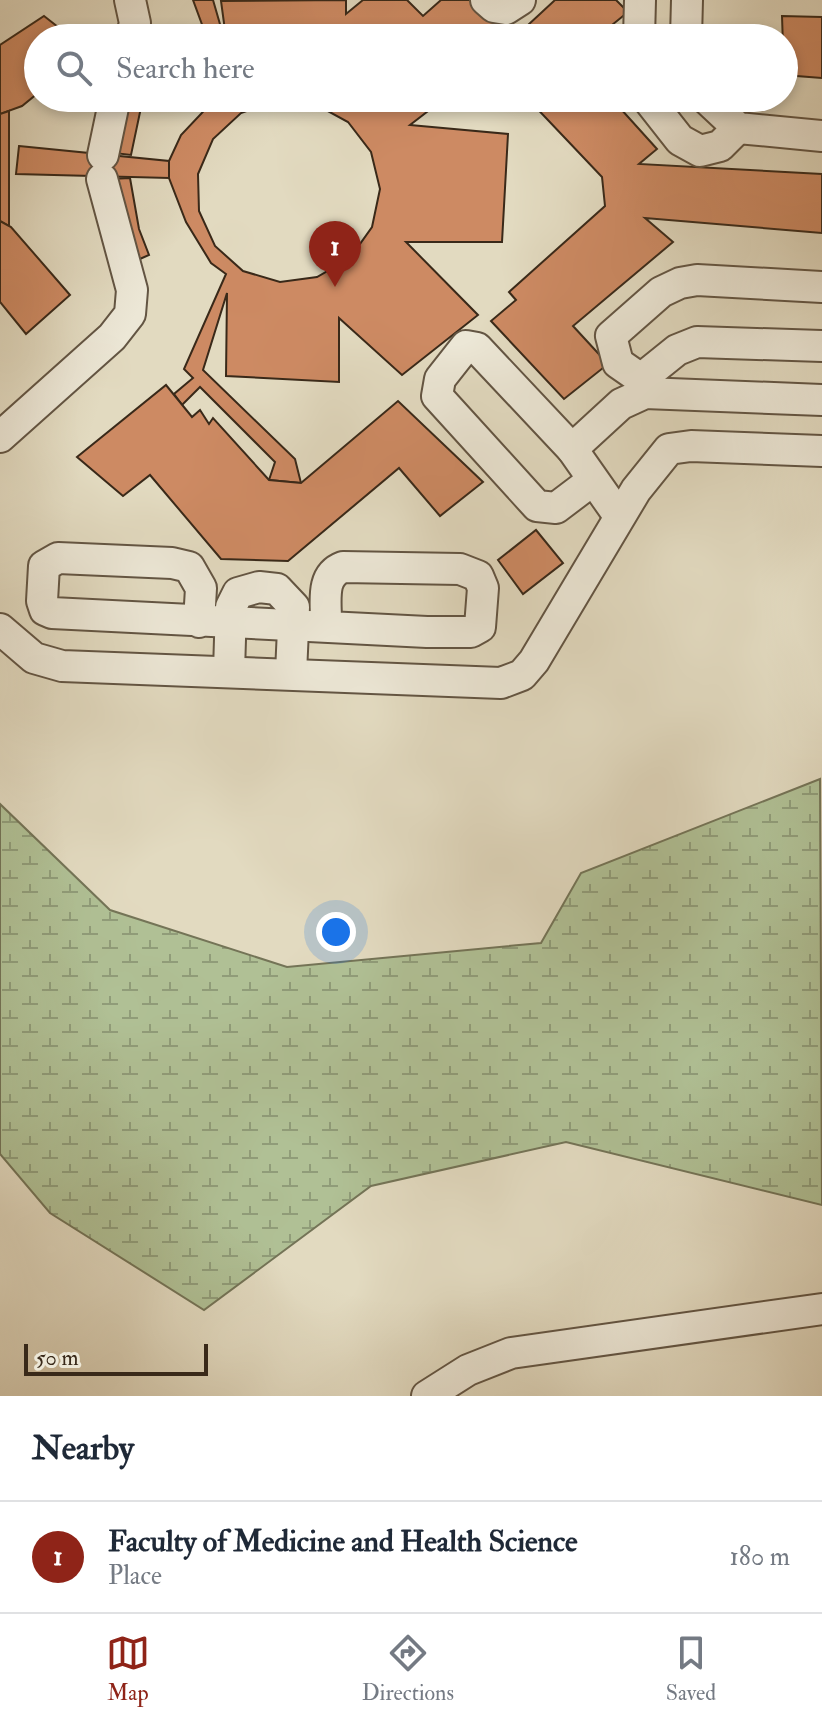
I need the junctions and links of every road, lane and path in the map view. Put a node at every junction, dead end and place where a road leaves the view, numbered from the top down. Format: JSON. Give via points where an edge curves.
{"nodes":[{"id":1,"x":130,"y":0,"type":"edge"},
{"id":2,"x":486,"y":0,"type":"edge"},
{"id":3,"x":520,"y":0,"type":"edge"},
{"id":4,"x":640,"y":0,"type":"edge"},
{"id":5,"x":687,"y":0,"type":"edge"},
{"id":6,"x":135,"y":24,"type":"edge"},
{"id":7,"x":639,"y":24,"type":"edge"},
{"id":8,"x":686,"y":24,"type":"edge"},
{"id":9,"x":112,"y":112,"type":"edge"},
{"id":10,"x":658,"y":112,"type":"edge"},
{"id":11,"x":721,"y":112,"type":"edge"},
{"id":12,"x":738,"y":128,"type":"junction"},
{"id":13,"x":822,"y":136,"type":"edge"},
{"id":14,"x":822,"y":287,"type":"edge"},
{"id":15,"x":822,"y":346,"type":"edge"},
{"id":16,"x":643,"y":386,"type":"junction"},
{"id":17,"x":776,"y":399,"type":"junction"},
{"id":18,"x":822,"y":400,"type":"edge"},
{"id":19,"x":0,"y":437,"type":"edge"},
{"id":20,"x":572,"y":449,"type":"junction"},
{"id":21,"x":768,"y":449,"type":"junction"},
{"id":22,"x":822,"y":451,"type":"edge"},
{"id":23,"x":593,"y":480,"type":"junction"},
{"id":24,"x":619,"y":516,"type":"junction"},
{"id":25,"x":199,"y":622,"type":"junction"},
{"id":26,"x":232,"y":624,"type":"junction"},
{"id":27,"x":293,"y":626,"type":"junction"},
{"id":28,"x":326,"y":627,"type":"junction"},
{"id":29,"x":0,"y":629,"type":"edge"},
{"id":30,"x":229,"y":671,"type":"junction"},
{"id":31,"x":291,"y":673,"type":"junction"},
{"id":32,"x":822,"y":1309,"type":"edge"},
{"id":33,"x":428,"y":1396,"type":"edge"}],
"edges":[{"from":1,"to":6,"type":"street"},
{"from":2,"to":3,"type":"street","via":[[506,9]]},
{"from":4,"to":7,"type":"street"},
{"from":5,"to":8,"type":"street"},
{"from":9,"to":19,"type":"street","via":[[102,167],[132,290],[130,314],[112,337]]},
{"from":10,"to":12,"type":"street","via":[[680,140],[700,151],[720,146]]},
{"from":11,"to":12,"type":"street"},
{"from":12,"to":13,"type":"street"},
{"from":14,"to":16,"type":"street","via":[[697,280],[661,292],[611,336],[618,363]]},
{"from":15,"to":16,"type":"street","via":[[697,342],[677,350]]},
{"from":16,"to":17,"type":"street"},
{"from":16,"to":20,"type":"street"},
{"from":17,"to":18,"type":"street"},
{"from":17,"to":21,"type":"street"},
{"from":20,"to":23,"type":"street"},
{"from":20,"to":23,"type":"street","via":[[472,345],[440,379],[437,396],[537,506],[556,508]]},
{"from":21,"to":22,"type":"street"},
{"from":21,"to":24,"type":"street","via":[[669,449],[652,465]]},
{"from":23,"to":24,"type":"street"},
{"from":24,"to":31,"type":"street","via":[[534,661],[512,680]]},
{"from":25,"to":25,"type":"street","via":[[52,613],[42,601],[44,566],[58,558],[189,567],[201,588]]},
{"from":25,"to":26,"type":"street"},
{"from":26,"to":27,"type":"street"},
{"from":26,"to":30,"type":"street"},
{"from":27,"to":28,"type":"street"},
{"from":27,"to":31,"type":"street"},
{"from":28,"to":28,"type":"street","via":[[471,632],[480,627],[483,588],[478,576],[460,569],[343,567],[327,580]]},
{"from":29,"to":30,"type":"street","via":[[34,658],[62,666]]},
{"from":30,"to":31,"type":"street"},
{"from":32,"to":33,"type":"street","via":[[511,1353],[468,1370]]}]}
